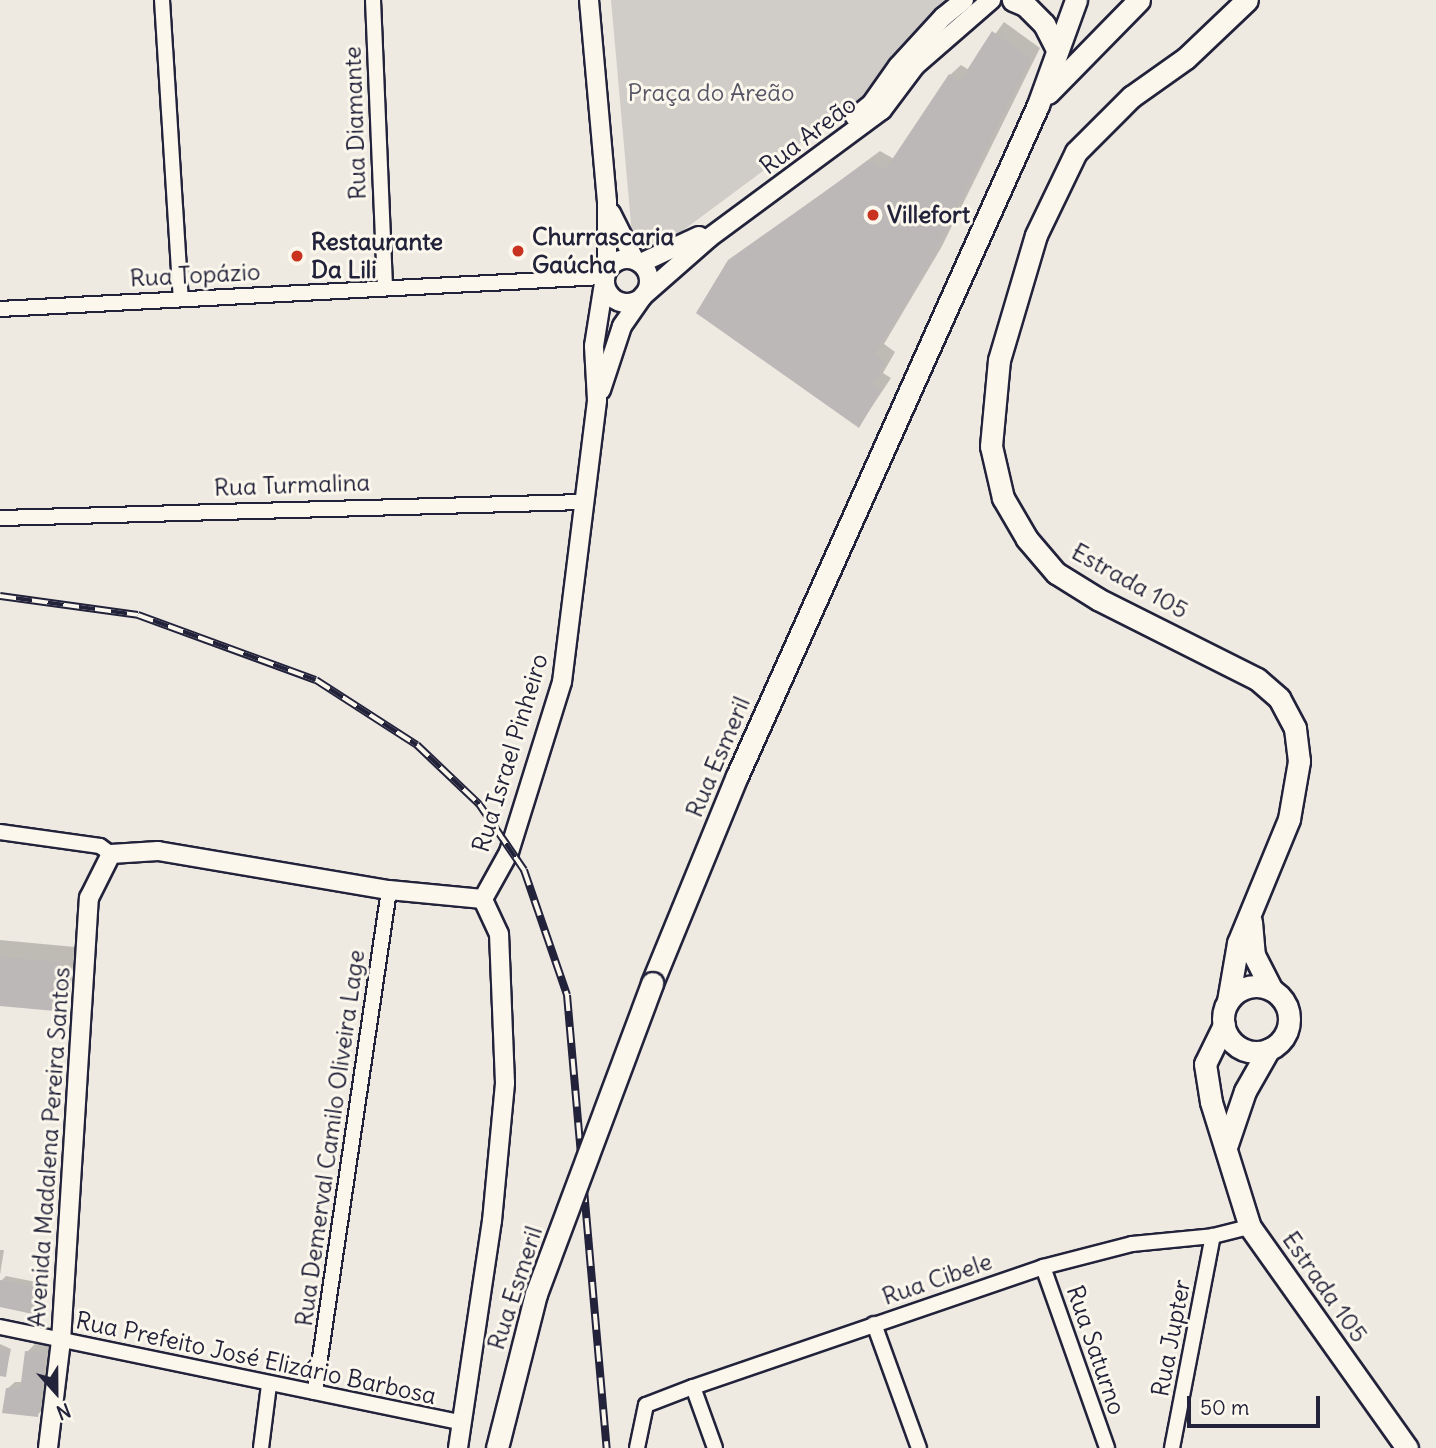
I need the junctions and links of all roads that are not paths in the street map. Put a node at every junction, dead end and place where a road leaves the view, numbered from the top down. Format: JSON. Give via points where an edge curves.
{"nodes":[{"id":1,"x":162,"y":0,"type":"edge"},
{"id":2,"x":373,"y":0,"type":"edge"},
{"id":3,"x":589,"y":0,"type":"edge"},
{"id":4,"x":964,"y":0,"type":"edge"},
{"id":5,"x":991,"y":0,"type":"edge"},
{"id":6,"x":1013,"y":0,"type":"edge"},
{"id":7,"x":1076,"y":0,"type":"edge"},
{"id":8,"x":1139,"y":0,"type":"edge"},
{"id":9,"x":1247,"y":0,"type":"edge"},
{"id":10,"x":1057,"y":50,"type":"junction"},
{"id":11,"x":1038,"y":105,"type":"junction"},
{"id":12,"x":607,"y":202,"type":"junction"},
{"id":13,"x":637,"y":261,"type":"junction"},
{"id":14,"x":605,"y":276,"type":"junction"},
{"id":15,"x":385,"y":286,"type":"junction"},
{"id":16,"x":643,"y":296,"type":"junction"},
{"id":17,"x":181,"y":298,"type":"junction"},
{"id":18,"x":0,"y":309,"type":"edge"},
{"id":19,"x":597,"y":400,"type":"junction"},
{"id":20,"x":585,"y":502,"type":"junction"},
{"id":21,"x":0,"y":519,"type":"edge"},
{"id":22,"x":0,"y":832,"type":"edge"},
{"id":23,"x":111,"y":854,"type":"junction"},
{"id":24,"x":389,"y":890,"type":"junction"},
{"id":25,"x":483,"y":898,"type":"junction"},
{"id":26,"x":1251,"y":916,"type":"junction"},
{"id":27,"x":1271,"y":989,"type":"junction"},
{"id":28,"x":1228,"y":1001,"type":"junction"},
{"id":29,"x":1224,"y":1025,"type":"junction"},
{"id":30,"x":1269,"y":1049,"type":"junction"},
{"id":31,"x":1227,"y":1144,"type":"junction"},
{"id":32,"x":1250,"y":1227,"type":"junction"},
{"id":33,"x":1213,"y":1236,"type":"junction"},
{"id":34,"x":1043,"y":1266,"type":"junction"},
{"id":35,"x":874,"y":1324,"type":"junction"},
{"id":36,"x":0,"y":1327,"type":"edge"},
{"id":37,"x":61,"y":1341,"type":"junction"},
{"id":38,"x":269,"y":1385,"type":"junction"},
{"id":39,"x":693,"y":1387,"type":"junction"},
{"id":40,"x":315,"y":1392,"type":"junction"},
{"id":41,"x":463,"y":1423,"type":"junction"},
{"id":42,"x":48,"y":1448,"type":"edge"},
{"id":43,"x":261,"y":1448,"type":"edge"},
{"id":44,"x":458,"y":1448,"type":"edge"},
{"id":45,"x":496,"y":1448,"type":"edge"},
{"id":46,"x":637,"y":1448,"type":"edge"},
{"id":47,"x":715,"y":1448,"type":"edge"},
{"id":48,"x":919,"y":1448,"type":"edge"},
{"id":49,"x":1107,"y":1448,"type":"edge"},
{"id":50,"x":1172,"y":1448,"type":"edge"},
{"id":51,"x":1407,"y":1448,"type":"edge"}],
"edges":[{"from":1,"to":17,"type":"street"},
{"from":2,"to":15,"type":"street","name":"Rua Diamante"},
{"from":3,"to":12,"type":"street"},
{"from":4,"to":13,"type":"street","name":"Rua Areão","via":[[934,27],[872,103],[851,120],[689,244]]},
{"from":5,"to":16,"type":"street","name":"Rua Areão","via":[[915,66],[882,110],[709,238]]},
{"from":6,"to":10,"type":"main road","via":[[1044,24]]},
{"from":7,"to":10,"type":"main road"},
{"from":8,"to":11,"type":"main road","via":[[1069,67]]},
{"from":9,"to":26,"type":"main road","name":"Estrada 105","via":[[1186,58],[1131,97],[1076,152],[1036,235],[999,360],[991,446],[995,473],[1009,509],[1056,573],[1257,679],[1279,698],[1295,727],[1299,761],[1289,818]]},
{"from":10,"to":11,"type":"main road"},
{"from":11,"to":45,"type":"main road","name":"Rua Esmeril","bridge":true,"via":[[737,776],[652,983],[536,1294]]},
{"from":12,"to":13,"type":"street","via":[[625,248]]},
{"from":12,"to":14,"type":"street","name":"Rua Israel Pinheiro"},
{"from":13,"to":14,"type":"street","via":[[619,260]]},
{"from":13,"to":16,"type":"street","via":[[649,275]]},
{"from":14,"to":15,"type":"street","name":"Rua Topázio"},
{"from":14,"to":16,"type":"street","via":[[610,296],[623,303]]},
{"from":14,"to":19,"type":"street","name":"Rua Israel Pinheiro","via":[[594,346]]},
{"from":15,"to":17,"type":"street","name":"Rua Topázio"},
{"from":16,"to":19,"type":"street","name":"Rua Israel Pinheiro","via":[[622,326]]},
{"from":17,"to":18,"type":"street","name":"Rua Topázio"},
{"from":19,"to":20,"type":"street","name":"Rua Israel Pinheiro"},
{"from":20,"to":21,"type":"street","name":"Rua Turmalina"},
{"from":20,"to":25,"type":"street","name":"Rua Israel Pinheiro","via":[[562,682],[509,852]]},
{"from":22,"to":23,"type":"street","via":[[100,846]]},
{"from":23,"to":24,"type":"street","via":[[158,851]]},
{"from":23,"to":37,"type":"street","name":"Avenida Madalena Pereira Santos","via":[[89,898]]},
{"from":24,"to":25,"type":"street"},
{"from":24,"to":40,"type":"street","name":"Rua Demerval Camilo Oliveira Lage"},
{"from":25,"to":41,"type":"street","via":[[499,934],[505,1083],[492,1221]]},
{"from":26,"to":27,"type":"main road","name":"Estrada 105","via":[[1254,955]]},
{"from":26,"to":28,"type":"main road","name":"Estrada 105","via":[[1230,971]]},
{"from":27,"to":28,"type":"main road","via":[[1255,986],[1240,990]]},
{"from":27,"to":30,"type":"main road","via":[[1283,999],[1289,1020],[1281,1041]]},
{"from":28,"to":29,"type":"main road"},
{"from":29,"to":30,"type":"main road","via":[[1240,1048]]},
{"from":29,"to":31,"type":"main road","name":"Estrada 105","via":[[1205,1064],[1211,1102]]},
{"from":30,"to":31,"type":"main road","via":[[1245,1091]]},
{"from":31,"to":32,"type":"main road","name":"Estrada 105"},
{"from":32,"to":33,"type":"street","name":"Rua Cibele"},
{"from":32,"to":51,"type":"main road","name":"Estrada 105"},
{"from":33,"to":34,"type":"street","name":"Rua Cibele","via":[[1132,1244]]},
{"from":33,"to":50,"type":"street","name":"Rua Jupter"},
{"from":34,"to":35,"type":"street","name":"Rua Cibele"},
{"from":34,"to":49,"type":"street","name":"Rua Saturno"},
{"from":35,"to":39,"type":"street","name":"Rua Cibele"},
{"from":35,"to":48,"type":"street"},
{"from":36,"to":37,"type":"street","name":"Rua Prefeito José Elizário Barbosa"},
{"from":37,"to":38,"type":"street","name":"Rua Prefeito José Elizário Barbosa"},
{"from":37,"to":42,"type":"street","name":"Avenida Madalena Pereira Santos"},
{"from":38,"to":40,"type":"street","name":"Rua Prefeito José Elizário Barbosa"},
{"from":38,"to":43,"type":"street"},
{"from":39,"to":46,"type":"street","name":"Rua Cibele","via":[[646,1405]]},
{"from":39,"to":47,"type":"street"},
{"from":40,"to":41,"type":"street","name":"Rua Prefeito José Elizário Barbosa"},
{"from":41,"to":44,"type":"street"}]}
